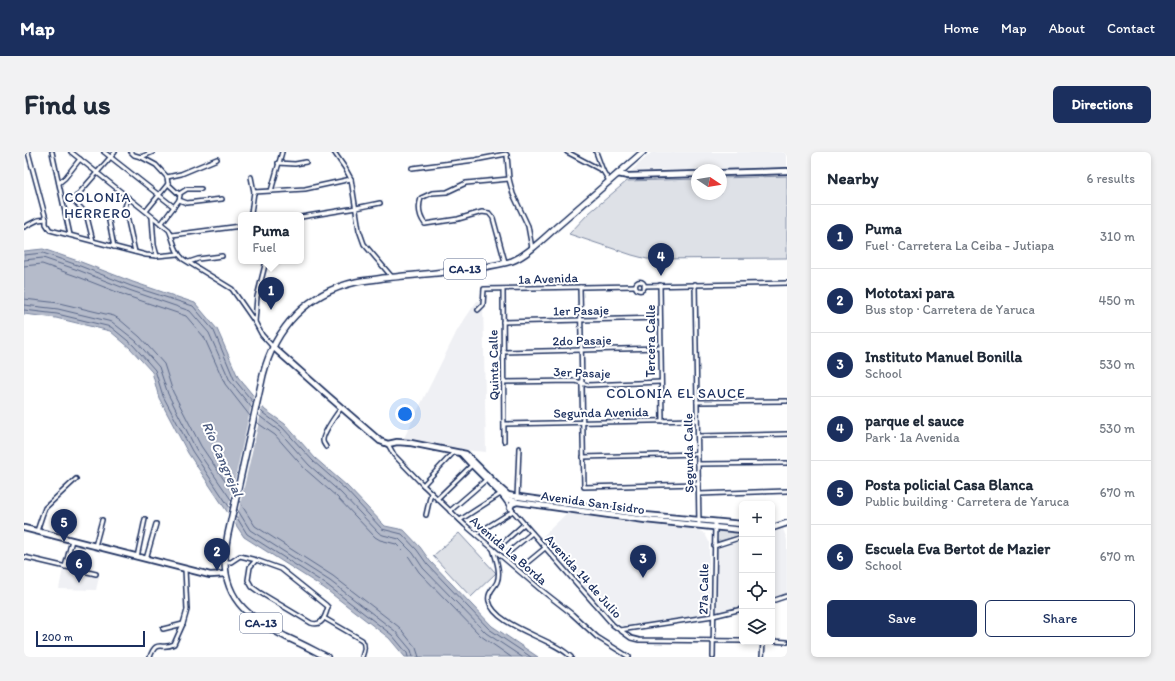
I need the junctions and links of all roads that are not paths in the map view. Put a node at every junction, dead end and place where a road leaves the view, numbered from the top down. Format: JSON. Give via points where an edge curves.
{"nodes":[{"id":1,"x":28,"y":152,"type":"edge"},
{"id":2,"x":52,"y":152,"type":"edge"},
{"id":3,"x":71,"y":152,"type":"edge"},
{"id":4,"x":104,"y":152,"type":"edge"},
{"id":5,"x":115,"y":152,"type":"edge"},
{"id":6,"x":131,"y":152,"type":"edge"},
{"id":7,"x":153,"y":152,"type":"edge"},
{"id":8,"x":282,"y":152,"type":"edge"},
{"id":9,"x":334,"y":152,"type":"edge"},
{"id":10,"x":567,"y":152,"type":"edge"},
{"id":11,"x":596,"y":152,"type":"edge"},
{"id":12,"x":643,"y":152,"type":"edge"},
{"id":13,"x":110,"y":157,"type":"junction"},
{"id":14,"x":141,"y":157,"type":"junction"},
{"id":15,"x":80,"y":159,"type":"junction"},
{"id":16,"x":217,"y":159,"type":"dead end"},
{"id":17,"x":306,"y":162,"type":"dead end"},
{"id":18,"x":278,"y":163,"type":"junction"},
{"id":19,"x":412,"y":168,"type":"dead end"},
{"id":20,"x":603,"y":171,"type":"junction"},
{"id":21,"x":787,"y":171,"type":"edge"},
{"id":22,"x":97,"y":173,"type":"junction"},
{"id":23,"x":727,"y":173,"type":"edge"},
{"id":24,"x":618,"y":174,"type":"junction"},
{"id":25,"x":691,"y":174,"type":"edge"},
{"id":26,"x":167,"y":177,"type":"junction"},
{"id":27,"x":251,"y":177,"type":"dead end"},
{"id":28,"x":351,"y":179,"type":"junction"},
{"id":29,"x":509,"y":179,"type":"junction"},
{"id":30,"x":609,"y":181,"type":"junction"},
{"id":31,"x":59,"y":183,"type":"junction"},
{"id":32,"x":168,"y":184,"type":"junction"},
{"id":33,"x":201,"y":189,"type":"dead end"},
{"id":34,"x":271,"y":191,"type":"junction"},
{"id":35,"x":254,"y":192,"type":"junction"},
{"id":36,"x":179,"y":194,"type":"junction"},
{"id":37,"x":158,"y":195,"type":"junction"},
{"id":38,"x":128,"y":198,"type":"junction"},
{"id":39,"x":222,"y":199,"type":"dead end"},
{"id":40,"x":179,"y":200,"type":"junction"},
{"id":41,"x":380,"y":203,"type":"dead end"},
{"id":42,"x":174,"y":207,"type":"junction"},
{"id":43,"x":356,"y":208,"type":"junction"},
{"id":44,"x":146,"y":211,"type":"junction"},
{"id":45,"x":251,"y":212,"type":"edge"},
{"id":46,"x":152,"y":216,"type":"junction"},
{"id":47,"x":304,"y":217,"type":"edge"},
{"id":48,"x":46,"y":219,"type":"junction"},
{"id":49,"x":109,"y":221,"type":"dead end"},
{"id":50,"x":161,"y":224,"type":"junction"},
{"id":51,"x":238,"y":226,"type":"edge"},
{"id":52,"x":24,"y":227,"type":"edge"},
{"id":53,"x":70,"y":235,"type":"junction"},
{"id":54,"x":172,"y":235,"type":"junction"},
{"id":55,"x":93,"y":241,"type":"junction"},
{"id":56,"x":114,"y":246,"type":"junction"},
{"id":57,"x":532,"y":248,"type":"junction"},
{"id":58,"x":135,"y":252,"type":"junction"},
{"id":59,"x":178,"y":254,"type":"junction"},
{"id":60,"x":157,"y":256,"type":"junction"},
{"id":61,"x":222,"y":256,"type":"dead end"},
{"id":62,"x":189,"y":262,"type":"junction"},
{"id":63,"x":505,"y":262,"type":"junction"},
{"id":64,"x":265,"y":264,"type":"edge"},
{"id":65,"x":392,"y":277,"type":"junction"},
{"id":66,"x":787,"y":283,"type":"edge"},
{"id":67,"x":695,"y":284,"type":"junction"},
{"id":68,"x":660,"y":285,"type":"junction"},
{"id":69,"x":635,"y":286,"type":"junction"},
{"id":70,"x":644,"y":286,"type":"junction"},
{"id":71,"x":580,"y":287,"type":"junction"},
{"id":72,"x":503,"y":289,"type":"junction"},
{"id":73,"x":478,"y":310,"type":"dead end"},
{"id":74,"x":660,"y":318,"type":"junction"},
{"id":75,"x":580,"y":320,"type":"junction"},
{"id":76,"x":255,"y":322,"type":"junction"},
{"id":77,"x":503,"y":322,"type":"junction"},
{"id":78,"x":273,"y":347,"type":"junction"},
{"id":79,"x":660,"y":348,"type":"junction"},
{"id":80,"x":581,"y":350,"type":"junction"},
{"id":81,"x":503,"y":352,"type":"junction"},
{"id":82,"x":504,"y":382,"type":"junction"},
{"id":83,"x":661,"y":382,"type":"junction"},
{"id":84,"x":582,"y":383,"type":"junction"},
{"id":85,"x":787,"y":401,"type":"edge"},
{"id":86,"x":697,"y":402,"type":"junction"},
{"id":87,"x":341,"y":408,"type":"junction"},
{"id":88,"x":698,"y":420,"type":"junction"},
{"id":89,"x":662,"y":421,"type":"junction"},
{"id":90,"x":583,"y":422,"type":"junction"},
{"id":91,"x":504,"y":424,"type":"junction"},
{"id":92,"x":787,"y":434,"type":"edge"},
{"id":93,"x":698,"y":436,"type":"junction"},
{"id":94,"x":504,"y":441,"type":"dead end"},
{"id":95,"x":388,"y":444,"type":"junction"},
{"id":96,"x":326,"y":447,"type":"dead end"},
{"id":97,"x":519,"y":448,"type":"dead end"},
{"id":98,"x":454,"y":452,"type":"junction"},
{"id":99,"x":461,"y":452,"type":"junction"},
{"id":100,"x":698,"y":454,"type":"junction"},
{"id":101,"x":584,"y":457,"type":"junction"},
{"id":102,"x":787,"y":463,"type":"edge"},
{"id":103,"x":698,"y":464,"type":"junction"},
{"id":104,"x":472,"y":465,"type":"junction"},
{"id":105,"x":480,"y":470,"type":"junction"},
{"id":106,"x":76,"y":479,"type":"dead end"},
{"id":107,"x":487,"y":479,"type":"junction"},
{"id":108,"x":699,"y":484,"type":"junction"},
{"id":109,"x":423,"y":485,"type":"junction"},
{"id":110,"x":787,"y":491,"type":"edge"},
{"id":111,"x":502,"y":493,"type":"junction"},
{"id":112,"x":431,"y":494,"type":"junction"},
{"id":113,"x":699,"y":494,"type":"junction"},
{"id":114,"x":437,"y":499,"type":"junction"},
{"id":115,"x":517,"y":500,"type":"junction"},
{"id":116,"x":511,"y":509,"type":"junction"},
{"id":117,"x":450,"y":511,"type":"junction"},
{"id":118,"x":426,"y":515,"type":"dead end"},
{"id":119,"x":144,"y":519,"type":"dead end"},
{"id":120,"x":102,"y":520,"type":"dead end"},
{"id":121,"x":460,"y":520,"type":"junction"},
{"id":122,"x":699,"y":523,"type":"junction"},
{"id":123,"x":156,"y":524,"type":"dead end"},
{"id":124,"x":524,"y":524,"type":"junction"},
{"id":125,"x":714,"y":524,"type":"junction"},
{"id":126,"x":739,"y":524,"type":"edge"},
{"id":127,"x":787,"y":524,"type":"edge"},
{"id":128,"x":775,"y":527,"type":"edge"},
{"id":129,"x":24,"y":528,"type":"edge"},
{"id":130,"x":739,"y":529,"type":"edge"},
{"id":131,"x":37,"y":531,"type":"junction"},
{"id":132,"x":532,"y":533,"type":"junction"},
{"id":133,"x":476,"y":534,"type":"junction"},
{"id":134,"x":739,"y":538,"type":"edge"},
{"id":135,"x":72,"y":540,"type":"junction"},
{"id":136,"x":503,"y":544,"type":"dead end"},
{"id":137,"x":95,"y":546,"type":"junction"},
{"id":138,"x":714,"y":546,"type":"junction"},
{"id":139,"x":545,"y":548,"type":"junction"},
{"id":140,"x":493,"y":549,"type":"junction"},
{"id":141,"x":510,"y":552,"type":"dead end"},
{"id":142,"x":24,"y":557,"type":"edge"},
{"id":143,"x":137,"y":557,"type":"junction"},
{"id":144,"x":146,"y":559,"type":"junction"},
{"id":145,"x":256,"y":560,"type":"junction"},
{"id":146,"x":225,"y":562,"type":"junction"},
{"id":147,"x":528,"y":562,"type":"dead end"},
{"id":148,"x":65,"y":567,"type":"junction"},
{"id":149,"x":185,"y":569,"type":"junction"},
{"id":150,"x":96,"y":574,"type":"dead end"},
{"id":151,"x":226,"y":574,"type":"junction"},
{"id":152,"x":787,"y":596,"type":"edge"},
{"id":153,"x":775,"y":600,"type":"edge"},
{"id":154,"x":739,"y":610,"type":"edge"},
{"id":155,"x":713,"y":616,"type":"junction"},
{"id":156,"x":324,"y":618,"type":"junction"},
{"id":157,"x":183,"y":624,"type":"junction"},
{"id":158,"x":163,"y":629,"type":"dead end"},
{"id":159,"x":620,"y":630,"type":"junction"},
{"id":160,"x":713,"y":641,"type":"junction"},
{"id":161,"x":739,"y":641,"type":"edge"},
{"id":162,"x":775,"y":642,"type":"edge"},
{"id":163,"x":787,"y":642,"type":"edge"},
{"id":164,"x":762,"y":645,"type":"edge"},
{"id":165,"x":150,"y":657,"type":"edge"},
{"id":166,"x":327,"y":657,"type":"edge"},
{"id":167,"x":362,"y":657,"type":"edge"},
{"id":168,"x":571,"y":657,"type":"edge"},
{"id":169,"x":629,"y":657,"type":"edge"},
{"id":170,"x":713,"y":657,"type":"edge"},
{"id":171,"x":762,"y":657,"type":"edge"}],
"edges":[{"from":1,"to":48,"type":"street"},
{"from":2,"to":31,"type":"street"},
{"from":3,"to":15,"type":"street"},
{"from":4,"to":13,"type":"street"},
{"from":5,"to":13,"type":"street"},
{"from":6,"to":14,"type":"street"},
{"from":7,"to":14,"type":"street"},
{"from":8,"to":18,"type":"street"},
{"from":9,"to":28,"type":"street"},
{"from":10,"to":20,"type":"street"},
{"from":11,"to":20,"type":"street"},
{"from":12,"to":24,"type":"main road","number":"CA-13"},
{"from":13,"to":22,"type":"street"},
{"from":13,"to":37,"type":"street"},
{"from":14,"to":26,"type":"street","via":[[156,165]]},
{"from":15,"to":22,"type":"street"},
{"from":15,"to":31,"type":"street"},
{"from":16,"to":26,"type":"street"},
{"from":17,"to":18,"type":"street"},
{"from":18,"to":34,"type":"street"},
{"from":19,"to":29,"type":"street","via":[[505,154]]},
{"from":20,"to":30,"type":"street"},
{"from":21,"to":23,"type":"street"},
{"from":22,"to":38,"type":"street"},
{"from":22,"to":55,"type":"street","via":[[74,201],[87,217]]},
{"from":24,"to":25,"type":"street"},
{"from":24,"to":30,"type":"main road","number":"CA-13"},
{"from":26,"to":32,"type":"street"},
{"from":27,"to":35,"type":"street"},
{"from":28,"to":34,"type":"street","via":[[305,189]]},
{"from":28,"to":43,"type":"street"},
{"from":29,"to":57,"type":"street","via":[[512,194],[528,226]]},
{"from":29,"to":63,"type":"street","via":[[466,183],[447,192],[421,198],[418,205],[425,224],[482,212],[489,213],[493,218]]},
{"from":30,"to":57,"type":"main road","number":"CA-13"},
{"from":31,"to":53,"type":"street"},
{"from":32,"to":36,"type":"street"},
{"from":32,"to":37,"type":"street"},
{"from":33,"to":36,"type":"street","via":[[187,188]]},
{"from":34,"to":35,"type":"street"},
{"from":35,"to":45,"type":"street"},
{"from":36,"to":40,"type":"street"},
{"from":37,"to":42,"type":"street"},
{"from":37,"to":44,"type":"street"},
{"from":38,"to":44,"type":"street"},
{"from":38,"to":58,"type":"street","via":[[125,207]]},
{"from":39,"to":40,"type":"street","via":[[187,203]]},
{"from":40,"to":42,"type":"street"},
{"from":41,"to":43,"type":"street"},
{"from":42,"to":50,"type":"street"},
{"from":43,"to":47,"type":"street"},
{"from":43,"to":65,"type":"street","via":[[364,244]]},
{"from":44,"to":46,"type":"street"},
{"from":46,"to":50,"type":"street"},
{"from":46,"to":60,"type":"street"},
{"from":48,"to":52,"type":"street"},
{"from":48,"to":53,"type":"street","via":[[50,230]]},
{"from":49,"to":56,"type":"street"},
{"from":50,"to":54,"type":"street"},
{"from":51,"to":54,"type":"street"},
{"from":53,"to":55,"type":"street"},
{"from":54,"to":59,"type":"street"},
{"from":55,"to":56,"type":"street"},
{"from":56,"to":58,"type":"street"},
{"from":57,"to":63,"type":"main road","number":"CA-13","via":[[518,258]]},
{"from":58,"to":60,"type":"street"},
{"from":59,"to":60,"type":"street"},
{"from":59,"to":62,"type":"street"},
{"from":61,"to":62,"type":"street"},
{"from":62,"to":76,"type":"street","via":[[232,289]]},
{"from":63,"to":65,"type":"main road","number":"CA-13","via":[[450,272]]},
{"from":64,"to":76,"type":"street","via":[[257,297]]},
{"from":65,"to":78,"type":"main road","number":"CA-13","via":[[357,282],[331,290],[292,318]]},
{"from":66,"to":67,"type":"street","name":"1a Avenida"},
{"from":67,"to":68,"type":"street","name":"1a Avenida"},
{"from":67,"to":86,"type":"street","name":"Segunda Calle"},
{"from":68,"to":70,"type":"street","name":"1a Avenida"},
{"from":68,"to":74,"type":"street","name":"Tercera Calle"},
{"from":69,"to":70,"type":"street","name":"1a Avenida","via":[[637,290]]},
{"from":69,"to":70,"type":"street","name":"1a Avenida","via":[[636,283],[642,282]]},
{"from":69,"to":71,"type":"street","name":"1a Avenida"},
{"from":71,"to":72,"type":"street","name":"1a Avenida"},
{"from":71,"to":75,"type":"street"},
{"from":72,"to":73,"type":"street","name":"1a Avenida","via":[[484,289],[483,305]]},
{"from":72,"to":77,"type":"street","name":"Quinta Calle"},
{"from":74,"to":75,"type":"street","name":"1er Pasaje"},
{"from":74,"to":79,"type":"street","name":"Tercera Calle"},
{"from":75,"to":77,"type":"street","name":"1er Pasaje"},
{"from":75,"to":80,"type":"street"},
{"from":76,"to":78,"type":"street"},
{"from":77,"to":81,"type":"street","name":"Quinta Calle"},
{"from":78,"to":87,"type":"street"},
{"from":78,"to":146,"type":"main road","number":"CA-13","via":[[263,375],[225,549]]},
{"from":79,"to":80,"type":"street","name":"2do Pasaje"},
{"from":79,"to":83,"type":"street","name":"Tercera Calle"},
{"from":80,"to":81,"type":"street","name":"2do Pasaje"},
{"from":80,"to":84,"type":"street"},
{"from":81,"to":82,"type":"street","name":"Quinta Calle"},
{"from":82,"to":84,"type":"street","name":"3er Pasaje"},
{"from":82,"to":91,"type":"street","name":"Quinta Calle"},
{"from":83,"to":84,"type":"street","name":"3er Pasaje","via":[[588,385]]},
{"from":83,"to":89,"type":"street","name":"Tercera Calle"},
{"from":84,"to":90,"type":"street"},
{"from":85,"to":86,"type":"street"},
{"from":86,"to":88,"type":"street","name":"Segunda Calle"},
{"from":87,"to":95,"type":"street","via":[[380,441]]},
{"from":87,"to":96,"type":"street","via":[[323,436]]},
{"from":88,"to":89,"type":"street","name":"Segunda Avenida"},
{"from":88,"to":93,"type":"street","name":"Segunda Calle"},
{"from":89,"to":90,"type":"street","name":"Segunda Avenida"},
{"from":90,"to":91,"type":"street","name":"Segunda Avenida"},
{"from":90,"to":101,"type":"street"},
{"from":91,"to":94,"type":"street","name":"Quinta Calle"},
{"from":92,"to":93,"type":"street"},
{"from":93,"to":100,"type":"street","name":"Segunda Calle"},
{"from":95,"to":98,"type":"street","via":[[403,442]]},
{"from":95,"to":109,"type":"street","name":"Avenida La Borda","via":[[394,455]]},
{"from":97,"to":115,"type":"street"},
{"from":98,"to":99,"type":"street"},
{"from":98,"to":109,"type":"street"},
{"from":99,"to":104,"type":"street","name":"Avenida San Isidro"},
{"from":99,"to":105,"type":"street","name":"Avenida San Isidro","via":[[471,458]]},
{"from":100,"to":101,"type":"street"},
{"from":100,"to":103,"type":"street","name":"Segunda Calle"},
{"from":101,"to":108,"type":"street","via":[[584,487]]},
{"from":102,"to":103,"type":"street"},
{"from":103,"to":108,"type":"street","name":"Segunda Calle"},
{"from":104,"to":105,"type":"street","name":"Avenida San Isidro"},
{"from":104,"to":114,"type":"street"},
{"from":105,"to":107,"type":"street","name":"Avenida San Isidro"},
{"from":105,"to":111,"type":"street","name":"Avenida San Isidro"},
{"from":106,"to":131,"type":"street","via":[[45,508]]},
{"from":107,"to":111,"type":"street","name":"Avenida San Isidro"},
{"from":107,"to":117,"type":"street"},
{"from":108,"to":113,"type":"street","name":"Segunda Calle"},
{"from":109,"to":112,"type":"street","name":"Avenida La Borda"},
{"from":110,"to":113,"type":"street"},
{"from":111,"to":115,"type":"street","name":"Avenida San Isidro","via":[[507,499]]},
{"from":111,"to":116,"type":"street","name":"Avenida 14 de Julio"},
{"from":111,"to":121,"type":"street"},
{"from":112,"to":114,"type":"street","name":"Avenida La Borda"},
{"from":112,"to":118,"type":"street"},
{"from":113,"to":122,"type":"street","name":"Segunda Calle"},
{"from":114,"to":117,"type":"street","name":"Avenida La Borda"},
{"from":115,"to":116,"type":"street"},
{"from":115,"to":122,"type":"street","name":"Avenida San Isidro","via":[[645,520]]},
{"from":116,"to":124,"type":"street","name":"Avenida 14 de Julio"},
{"from":116,"to":133,"type":"street"},
{"from":117,"to":121,"type":"street","name":"Avenida La Borda"},
{"from":119,"to":143,"type":"street"},
{"from":120,"to":137,"type":"street"},
{"from":121,"to":133,"type":"street","name":"Avenida La Borda"},
{"from":122,"to":125,"type":"street","name":"Avenida San Isidro"},
{"from":123,"to":144,"type":"street"},
{"from":124,"to":132,"type":"street","name":"Avenida 14 de Julio"},
{"from":124,"to":136,"type":"street"},
{"from":125,"to":126,"type":"street","name":"Avenida San Isidro"},
{"from":125,"to":130,"type":"street","name":"Avenida San Isidro"},
{"from":125,"to":138,"type":"street","name":"27a Calle"},
{"from":127,"to":128,"type":"street"},
{"from":129,"to":131,"type":"street"},
{"from":131,"to":135,"type":"street"},
{"from":132,"to":139,"type":"street","name":"Avenida 14 de Julio"},
{"from":132,"to":141,"type":"street"},
{"from":133,"to":140,"type":"street","name":"Avenida La Borda"},
{"from":134,"to":138,"type":"street"},
{"from":135,"to":137,"type":"street"},
{"from":135,"to":148,"type":"street"},
{"from":137,"to":143,"type":"street"},
{"from":138,"to":155,"type":"street","name":"27a Calle"},
{"from":139,"to":147,"type":"street"},
{"from":139,"to":159,"type":"street","name":"Avenida 14 de Julio"},
{"from":140,"to":168,"type":"street","via":[[498,574],[497,582],[488,596],[494,611],[505,620]]},
{"from":140,"to":169,"type":"street","name":"Avenida La Borda","via":[[597,637]]},
{"from":142,"to":148,"type":"street"},
{"from":143,"to":144,"type":"street"},
{"from":144,"to":149,"type":"street"},
{"from":145,"to":146,"type":"street","via":[[240,556],[231,562]]},
{"from":145,"to":156,"type":"street","via":[[281,569],[326,605],[328,607]]},
{"from":145,"to":156,"type":"street","via":[[250,567],[248,580],[252,587],[311,623],[319,624]]},
{"from":146,"to":151,"type":"main road","number":"CA-13"},
{"from":148,"to":150,"type":"street"},
{"from":149,"to":151,"type":"street","via":[[210,575]]},
{"from":149,"to":157,"type":"street","via":[[187,605]]},
{"from":151,"to":166,"type":"main road","number":"CA-13","via":[[228,586],[243,610],[268,628]]},
{"from":152,"to":153,"type":"street"},
{"from":154,"to":155,"type":"street","name":"Avenida 14 de Julio"},
{"from":155,"to":159,"type":"street","name":"Avenida 14 de Julio"},
{"from":155,"to":160,"type":"street","name":"27a Calle"},
{"from":156,"to":167,"type":"street","via":[[365,643]]},
{"from":157,"to":158,"type":"street"},
{"from":157,"to":165,"type":"street","via":[[174,644],[156,646]]},
{"from":159,"to":160,"type":"street","via":[[639,640]]},
{"from":160,"to":161,"type":"street"},
{"from":160,"to":170,"type":"street","name":"27a Calle"},
{"from":162,"to":163,"type":"street"},
{"from":164,"to":171,"type":"street"}]}
